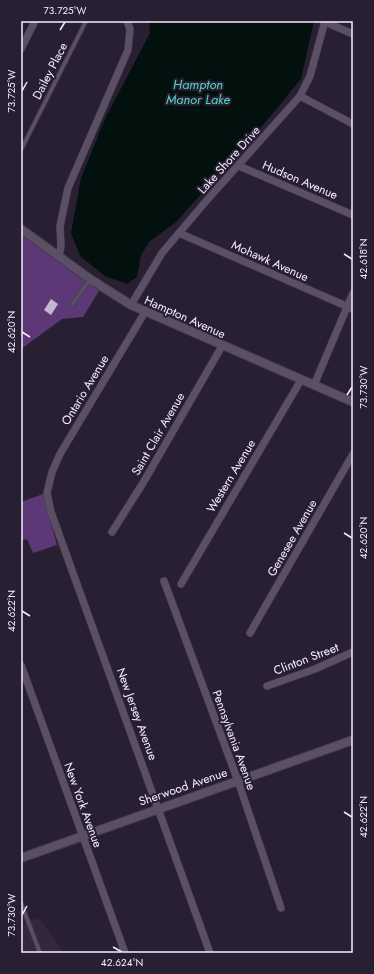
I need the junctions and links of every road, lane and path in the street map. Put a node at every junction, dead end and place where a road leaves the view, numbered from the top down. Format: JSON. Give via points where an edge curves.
{"nodes":[{"id":1,"x":35,"y":21,"type":"edge"},
{"id":2,"x":86,"y":21,"type":"edge"},
{"id":3,"x":127,"y":21,"type":"edge"},
{"id":4,"x":325,"y":22,"type":"edge"},
{"id":5,"x":353,"y":34,"type":"edge"},
{"id":6,"x":21,"y":49,"type":"edge"},
{"id":7,"x":300,"y":96,"type":"junction"},
{"id":8,"x":353,"y":124,"type":"edge"},
{"id":9,"x":21,"y":150,"type":"edge"},
{"id":10,"x":239,"y":166,"type":"junction"},
{"id":11,"x":353,"y":215,"type":"edge"},
{"id":12,"x":21,"y":229,"type":"edge"},
{"id":13,"x":179,"y":233,"type":"junction"},
{"id":14,"x":59,"y":256,"type":"junction"},
{"id":15,"x":90,"y":279,"type":"junction"},
{"id":16,"x":353,"y":293,"type":"edge"},
{"id":17,"x":72,"y":305,"type":"dead end"},
{"id":18,"x":131,"y":305,"type":"junction"},
{"id":19,"x":350,"y":308,"type":"edge"},
{"id":20,"x":145,"y":312,"type":"junction"},
{"id":21,"x":222,"y":346,"type":"junction"},
{"id":22,"x":302,"y":380,"type":"junction"},
{"id":23,"x":314,"y":385,"type":"junction"},
{"id":24,"x":353,"y":402,"type":"edge"},
{"id":25,"x":353,"y":454,"type":"edge"},
{"id":26,"x":49,"y":482,"type":"joint"},
{"id":27,"x":112,"y":532,"type":"dead end"},
{"id":28,"x":164,"y":582,"type":"dead end"},
{"id":29,"x":181,"y":584,"type":"dead end"},
{"id":30,"x":250,"y":633,"type":"dead end"},
{"id":31,"x":353,"y":652,"type":"edge"},
{"id":32,"x":21,"y":665,"type":"edge"},
{"id":33,"x":267,"y":686,"type":"dead end"},
{"id":34,"x":353,"y":740,"type":"edge"},
{"id":35,"x":238,"y":781,"type":"junction"},
{"id":36,"x":160,"y":808,"type":"junction"},
{"id":37,"x":82,"y":836,"type":"junction"},
{"id":38,"x":21,"y":858,"type":"edge"},
{"id":39,"x":21,"y":903,"type":"edge"},
{"id":40,"x":281,"y":908,"type":"dead end"},
{"id":41,"x":40,"y":953,"type":"edge"},
{"id":42,"x":125,"y":953,"type":"edge"},
{"id":43,"x":210,"y":953,"type":"edge"}],
"edges":[{"from":1,"to":6,"type":"street"},
{"from":2,"to":9,"type":"lane","name":"Dailey Place"},
{"from":3,"to":14,"type":"street","via":[[130,29],[128,50],[68,188],[60,226]]},
{"from":4,"to":5,"type":"street"},
{"from":4,"to":7,"type":"street","name":"Lake Shore Drive","via":[[310,76]]},
{"from":7,"to":8,"type":"street"},
{"from":7,"to":10,"type":"street","name":"Lake Shore Drive"},
{"from":10,"to":11,"type":"street","name":"Hudson Avenue"},
{"from":10,"to":13,"type":"street","name":"Lake Shore Drive"},
{"from":12,"to":14,"type":"street","name":"Hampton Avenue"},
{"from":13,"to":18,"type":"street","name":"Lake Shore Drive","via":[[162,253]]},
{"from":13,"to":19,"type":"street","name":"Mohawk Avenue"},
{"from":14,"to":15,"type":"street","name":"Hampton Avenue"},
{"from":15,"to":17,"type":"lane"},
{"from":15,"to":18,"type":"street","name":"Hampton Avenue"},
{"from":16,"to":19,"type":"street"},
{"from":18,"to":20,"type":"street","name":"Hampton Avenue"},
{"from":19,"to":23,"type":"street"},
{"from":20,"to":21,"type":"street","name":"Hampton Avenue"},
{"from":20,"to":26,"type":"street","name":"Ontario Avenue","via":[[60,454]]},
{"from":21,"to":22,"type":"street","name":"Hampton Avenue"},
{"from":21,"to":27,"type":"street","name":"Saint Clair Avenue"},
{"from":22,"to":23,"type":"street","name":"Hampton Avenue"},
{"from":22,"to":29,"type":"street","name":"Western Avenue"},
{"from":23,"to":24,"type":"street","name":"Hampton Avenue"},
{"from":25,"to":30,"type":"street","name":"Genesee Avenue"},
{"from":26,"to":36,"type":"street","name":"New Jersey Avenue","via":[[47,493],[52,512]]},
{"from":28,"to":35,"type":"street","name":"Pennsylvania Avenue"},
{"from":31,"to":33,"type":"street","name":"Clinton Street"},
{"from":32,"to":37,"type":"street","name":"New York Avenue"},
{"from":34,"to":35,"type":"street","name":"Sherwood Avenue"},
{"from":35,"to":36,"type":"street","name":"Sherwood Avenue"},
{"from":35,"to":40,"type":"street","name":"Pennsylvania Avenue"},
{"from":36,"to":37,"type":"street","name":"Sherwood Avenue"},
{"from":36,"to":43,"type":"street","name":"New Jersey Avenue"},
{"from":37,"to":38,"type":"street","name":"Sherwood Avenue"},
{"from":37,"to":42,"type":"street","name":"New York Avenue"},
{"from":39,"to":41,"type":"lane"}]}
